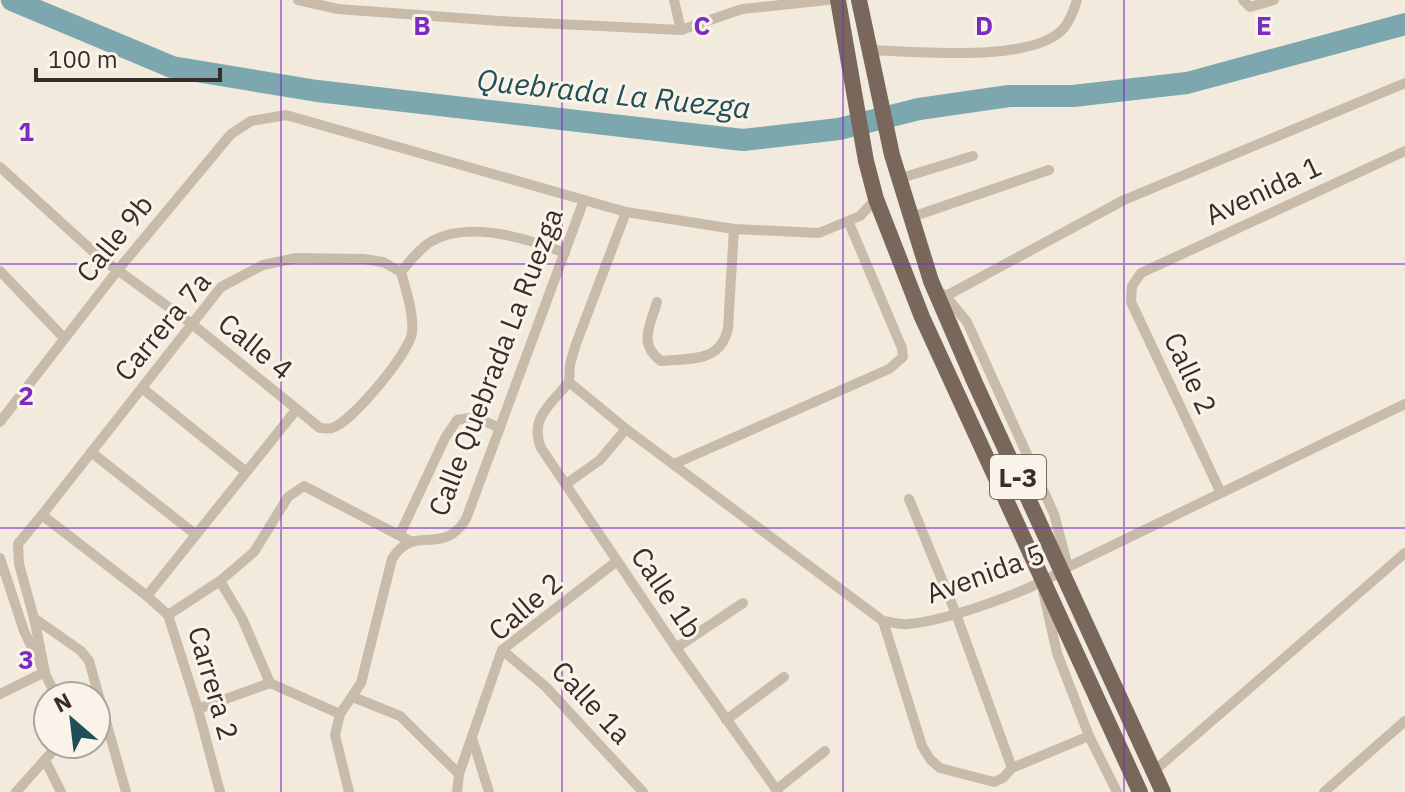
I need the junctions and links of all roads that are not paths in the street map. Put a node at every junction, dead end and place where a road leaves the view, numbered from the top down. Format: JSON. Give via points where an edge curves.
{"nodes":[{"id":1,"x":298,"y":0,"type":"edge"},
{"id":2,"x":674,"y":0,"type":"edge"},
{"id":3,"x":828,"y":0,"type":"edge"},
{"id":4,"x":838,"y":0,"type":"edge"},
{"id":5,"x":859,"y":0,"type":"edge"},
{"id":6,"x":1077,"y":0,"type":"edge"},
{"id":7,"x":1243,"y":0,"type":"edge"},
{"id":8,"x":1274,"y":0,"type":"edge"},
{"id":9,"x":337,"y":4,"type":"edge"},
{"id":10,"x":741,"y":5,"type":"edge"},
{"id":11,"x":681,"y":30,"type":"junction"},
{"id":12,"x":869,"y":50,"type":"junction"},
{"id":13,"x":1405,"y":83,"type":"edge"},
{"id":14,"x":286,"y":115,"type":"joint"},
{"id":15,"x":1405,"y":151,"type":"edge"},
{"id":16,"x":973,"y":156,"type":"dead end"},
{"id":17,"x":0,"y":167,"type":"edge"},
{"id":18,"x":1049,"y":170,"type":"dead end"},
{"id":19,"x":898,"y":179,"type":"junction"},
{"id":20,"x":876,"y":199,"type":"junction"},
{"id":21,"x":584,"y":200,"type":"junction"},
{"id":22,"x":626,"y":212,"type":"junction"},
{"id":23,"x":909,"y":218,"type":"junction"},
{"id":24,"x":849,"y":223,"type":"junction"},
{"id":25,"x":734,"y":229,"type":"junction"},
{"id":26,"x":565,"y":253,"type":"junction"},
{"id":27,"x":0,"y":271,"type":"edge"},
{"id":28,"x":117,"y":271,"type":"junction"},
{"id":29,"x":401,"y":272,"type":"junction"},
{"id":30,"x":1141,"y":273,"type":"joint"},
{"id":31,"x":931,"y":281,"type":"junction"},
{"id":32,"x":946,"y":296,"type":"junction"},
{"id":33,"x":657,"y":302,"type":"dead end"},
{"id":34,"x":192,"y":324,"type":"junction"},
{"id":35,"x":64,"y":338,"type":"junction"},
{"id":36,"x":569,"y":382,"type":"junction"},
{"id":37,"x":142,"y":388,"type":"junction"},
{"id":38,"x":1405,"y":404,"type":"edge"},
{"id":39,"x":296,"y":410,"type":"junction"},
{"id":40,"x":0,"y":422,"type":"edge"},
{"id":41,"x":500,"y":428,"type":"junction"},
{"id":42,"x":626,"y":429,"type":"junction"},
{"id":43,"x":91,"y":452,"type":"junction"},
{"id":44,"x":674,"y":464,"type":"junction"},
{"id":45,"x":245,"y":471,"type":"junction"},
{"id":46,"x":566,"y":484,"type":"junction"},
{"id":47,"x":1221,"y":493,"type":"junction"},
{"id":48,"x":909,"y":499,"type":"dead end"},
{"id":49,"x":42,"y":515,"type":"junction"},
{"id":50,"x":195,"y":534,"type":"junction"},
{"id":51,"x":400,"y":534,"type":"junction"},
{"id":52,"x":410,"y":541,"type":"junction"},
{"id":53,"x":1405,"y":553,"type":"edge"},
{"id":54,"x":0,"y":561,"type":"edge"},
{"id":55,"x":617,"y":561,"type":"junction"},
{"id":56,"x":1065,"y":569,"type":"junction"},
{"id":57,"x":220,"y":581,"type":"junction"},
{"id":58,"x":1045,"y":581,"type":"junction"},
{"id":59,"x":147,"y":596,"type":"junction"},
{"id":60,"x":743,"y":603,"type":"dead end"},
{"id":61,"x":956,"y":614,"type":"junction"},
{"id":62,"x":168,"y":615,"type":"junction"},
{"id":63,"x":34,"y":618,"type":"junction"},
{"id":64,"x":883,"y":621,"type":"junction"},
{"id":65,"x":676,"y":648,"type":"junction"},
{"id":66,"x":502,"y":650,"type":"junction"},
{"id":67,"x":45,"y":672,"type":"junction"},
{"id":68,"x":784,"y":677,"type":"dead end"},
{"id":69,"x":49,"y":680,"type":"edge"},
{"id":70,"x":270,"y":683,"type":"junction"},
{"id":71,"x":0,"y":694,"type":"edge"},
{"id":72,"x":353,"y":697,"type":"junction"},
{"id":73,"x":198,"y":709,"type":"junction"},
{"id":74,"x":340,"y":714,"type":"junction"},
{"id":75,"x":726,"y":720,"type":"junction"},
{"id":76,"x":1405,"y":721,"type":"edge"},
{"id":77,"x":1089,"y":736,"type":"junction"},
{"id":78,"x":473,"y":739,"type":"junction"},
{"id":79,"x":825,"y":751,"type":"dead end"},
{"id":80,"x":45,"y":760,"type":"joint"},
{"id":81,"x":1012,"y":768,"type":"junction"},
{"id":82,"x":1154,"y":771,"type":"junction"},
{"id":83,"x":459,"y":774,"type":"junction"},
{"id":84,"x":777,"y":791,"type":"edge"},
{"id":85,"x":16,"y":792,"type":"edge"},
{"id":86,"x":61,"y":792,"type":"edge"},
{"id":87,"x":126,"y":792,"type":"edge"},
{"id":88,"x":220,"y":792,"type":"edge"},
{"id":89,"x":349,"y":792,"type":"edge"},
{"id":90,"x":457,"y":792,"type":"edge"},
{"id":91,"x":489,"y":792,"type":"edge"},
{"id":92,"x":643,"y":792,"type":"edge"},
{"id":93,"x":1117,"y":792,"type":"edge"},
{"id":94,"x":1140,"y":792,"type":"edge"},
{"id":95,"x":1163,"y":792,"type":"edge"},
{"id":96,"x":1324,"y":792,"type":"edge"}],
"edges":[{"from":1,"to":9,"type":"street"},
{"from":2,"to":11,"type":"street"},
{"from":3,"to":10,"type":"street"},
{"from":4,"to":20,"type":"main road","number":"L-3"},
{"from":5,"to":12,"type":"main road","number":"L-3"},
{"from":6,"to":12,"type":"street","via":[[1063,29],[1024,47],[984,52]]},
{"from":7,"to":8,"type":"street","via":[[1256,7]]},
{"from":9,"to":11,"type":"street","via":[[500,21]]},
{"from":10,"to":11,"type":"street"},
{"from":12,"to":19,"type":"main road","number":"L-3"},
{"from":13,"to":32,"type":"street","via":[[1124,200]]},
{"from":14,"to":21,"type":"street","name":"Calle Quebrada La Ruezga"},
{"from":14,"to":28,"type":"street","name":"Calle 9b","via":[[251,121],[231,134]]},
{"from":15,"to":30,"type":"street","name":"Avenida 1"},
{"from":16,"to":19,"type":"street"},
{"from":17,"to":28,"type":"street","name":"Calle 4"},
{"from":18,"to":23,"type":"street"},
{"from":19,"to":23,"type":"main road","number":"L-3"},
{"from":20,"to":24,"type":"street"},
{"from":20,"to":58,"type":"main road","number":"L-3","via":[[922,317]]},
{"from":21,"to":22,"type":"street"},
{"from":21,"to":26,"type":"street","name":"Calle Quebrada La Ruezga"},
{"from":22,"to":25,"type":"street"},
{"from":22,"to":36,"type":"street","via":[[576,344]]},
{"from":23,"to":31,"type":"main road","number":"L-3"},
{"from":24,"to":25,"type":"street","via":[[819,233]]},
{"from":24,"to":44,"type":"street","via":[[903,357],[889,369]]},
{"from":25,"to":33,"type":"street","via":[[728,328],[720,348],[706,356],[661,361],[651,354],[646,342]]},
{"from":26,"to":29,"type":"street","via":[[498,233],[458,234],[434,240]]},
{"from":26,"to":41,"type":"street","name":"Calle Quebrada La Ruezga"},
{"from":27,"to":35,"type":"street"},
{"from":28,"to":34,"type":"street","name":"Calle 4"},
{"from":28,"to":35,"type":"street","name":"Calle 9b"},
{"from":29,"to":34,"type":"street","name":"Carrera 7a","via":[[364,259],[296,258],[263,265],[221,287]]},
{"from":29,"to":39,"type":"street","via":[[412,317],[412,336],[403,355],[331,429],[320,428]]},
{"from":30,"to":47,"type":"street","name":"Calle 2","via":[[1132,286],[1131,302]]},
{"from":31,"to":32,"type":"street"},
{"from":31,"to":56,"type":"main road","number":"L-3"},
{"from":32,"to":56,"type":"street","via":[[967,322],[1054,514]]},
{"from":34,"to":37,"type":"street","name":"Carrera 7a"},
{"from":34,"to":39,"type":"street","name":"Calle 4"},
{"from":35,"to":40,"type":"street","name":"Calle 9b"},
{"from":36,"to":42,"type":"street"},
{"from":36,"to":46,"type":"street","name":"Calle 1b","via":[[543,414],[536,435]]},
{"from":37,"to":43,"type":"street","name":"Carrera 7a"},
{"from":37,"to":45,"type":"street"},
{"from":38,"to":47,"type":"street","name":"Avenida 5"},
{"from":39,"to":45,"type":"street"},
{"from":41,"to":51,"type":"street","via":[[475,417],[457,420]]},
{"from":41,"to":52,"type":"street","name":"Calle Quebrada La Ruezga","via":[[457,532],[448,538]]},
{"from":42,"to":44,"type":"street"},
{"from":42,"to":46,"type":"street","via":[[600,460]]},
{"from":43,"to":49,"type":"street","name":"Carrera 7a"},
{"from":43,"to":50,"type":"street"},
{"from":44,"to":64,"type":"street"},
{"from":45,"to":50,"type":"street"},
{"from":46,"to":55,"type":"street","name":"Calle 1b"},
{"from":47,"to":56,"type":"street","name":"Avenida 5"},
{"from":48,"to":61,"type":"street"},
{"from":49,"to":59,"type":"street","name":"Carrera 2"},
{"from":49,"to":63,"type":"street","name":"Carrera 7a","via":[[18,544],[17,554]]},
{"from":50,"to":59,"type":"street"},
{"from":51,"to":52,"type":"street"},
{"from":51,"to":57,"type":"street","via":[[304,486],[288,497],[254,552]]},
{"from":52,"to":72,"type":"street","name":"Calle Quebrada La Ruezga","via":[[392,559]]},
{"from":53,"to":82,"type":"street"},
{"from":54,"to":67,"type":"street","via":[[24,631]]},
{"from":55,"to":65,"type":"street","name":"Calle 1b"},
{"from":55,"to":66,"type":"street","name":"Calle 2"},
{"from":56,"to":58,"type":"street","name":"Avenida 5"},
{"from":56,"to":82,"type":"main road","number":"L-3"},
{"from":57,"to":62,"type":"street"},
{"from":57,"to":70,"type":"street"},
{"from":58,"to":61,"type":"street","name":"Avenida 5"},
{"from":58,"to":77,"type":"street","via":[[1042,594],[1057,653]]},
{"from":58,"to":94,"type":"main road","number":"L-3"},
{"from":59,"to":62,"type":"street","name":"Carrera 2"},
{"from":60,"to":65,"type":"street"},
{"from":61,"to":64,"type":"street","name":"Avenida 5","via":[[906,625]]},
{"from":61,"to":81,"type":"street"},
{"from":62,"to":73,"type":"street","name":"Carrera 2"},
{"from":63,"to":67,"type":"street","name":"Carrera 7a"},
{"from":63,"to":87,"type":"street","via":[[89,661]]},
{"from":64,"to":81,"type":"street","via":[[930,759],[940,768],[994,782]]},
{"from":65,"to":75,"type":"street","name":"Calle 1b"},
{"from":66,"to":78,"type":"street","name":"Calle 2"},
{"from":66,"to":92,"type":"street","name":"Calle 1a","via":[[545,686]]},
{"from":67,"to":69,"type":"street"},
{"from":67,"to":71,"type":"street"},
{"from":68,"to":75,"type":"street"},
{"from":70,"to":73,"type":"street"},
{"from":70,"to":74,"type":"street"},
{"from":72,"to":74,"type":"street","name":"Calle Quebrada La Ruezga"},
{"from":72,"to":83,"type":"street","via":[[400,716]]},
{"from":73,"to":88,"type":"street","name":"Carrera 2"},
{"from":74,"to":89,"type":"street","via":[[335,735]]},
{"from":75,"to":84,"type":"street","name":"Calle 1b"},
{"from":76,"to":96,"type":"street"},
{"from":77,"to":81,"type":"street"},
{"from":77,"to":93,"type":"street"},
{"from":78,"to":83,"type":"street","name":"Calle 2"},
{"from":78,"to":91,"type":"street"},
{"from":79,"to":84,"type":"street"},
{"from":80,"to":85,"type":"street"},
{"from":80,"to":86,"type":"street"},
{"from":82,"to":95,"type":"main road","number":"L-3"},
{"from":83,"to":90,"type":"street","name":"Calle 2"}]}
